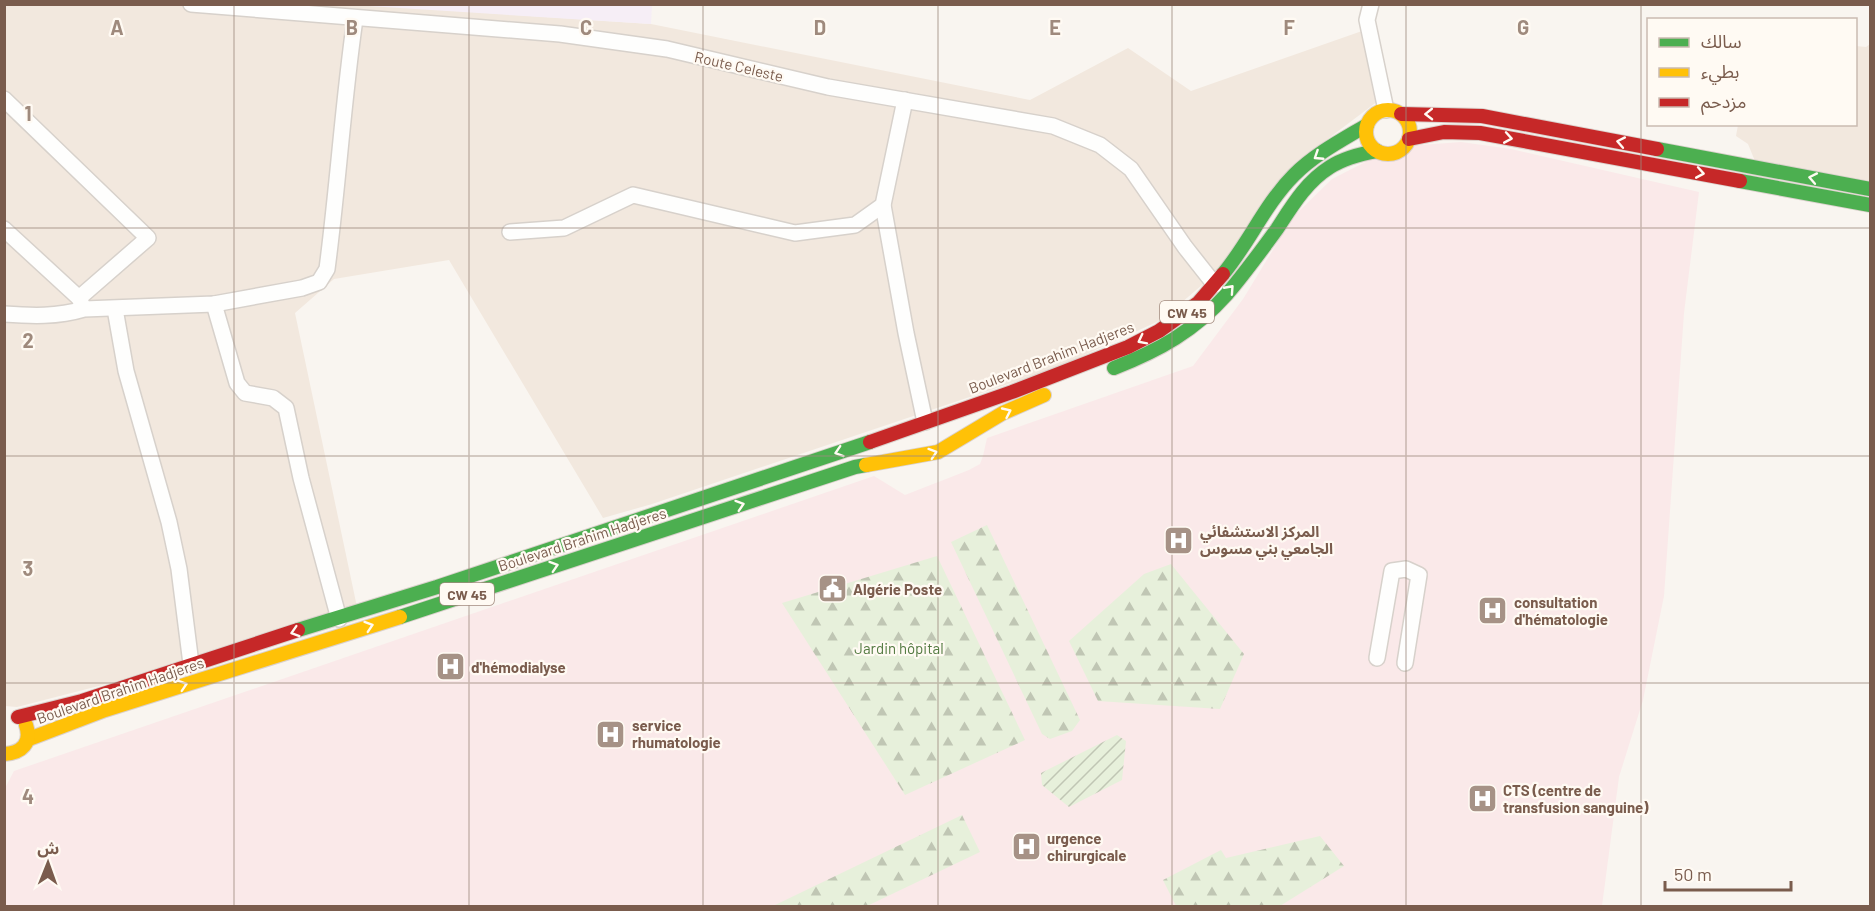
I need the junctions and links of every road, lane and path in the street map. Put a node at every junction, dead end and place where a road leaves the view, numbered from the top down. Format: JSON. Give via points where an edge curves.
{"nodes":[{"id":1,"x":191,"y":4,"type":"edge"},
{"id":2,"x":1371,"y":4,"type":"edge"},
{"id":3,"x":322,"y":10,"type":"edge"},
{"id":4,"x":356,"y":19,"type":"junction"},
{"id":5,"x":4,"y":99,"type":"edge"},
{"id":6,"x":906,"y":100,"type":"junction"},
{"id":7,"x":1393,"y":112,"type":"junction"},
{"id":8,"x":1367,"y":125,"type":"junction"},
{"id":9,"x":1409,"y":139,"type":"junction"},
{"id":10,"x":1377,"y":151,"type":"junction"},
{"id":11,"x":1870,"y":189,"type":"edge"},
{"id":12,"x":883,"y":205,"type":"junction"},
{"id":13,"x":1870,"y":205,"type":"edge"},
{"id":14,"x":4,"y":229,"type":"edge"},
{"id":15,"x":510,"y":232,"type":"dead end"},
{"id":16,"x":1215,"y":285,"type":"junction"},
{"id":17,"x":81,"y":303,"type":"junction"},
{"id":18,"x":214,"y":304,"type":"junction"},
{"id":19,"x":115,"y":309,"type":"junction"},
{"id":20,"x":4,"y":314,"type":"edge"},
{"id":21,"x":1106,"y":371,"type":"dead end"},
{"id":22,"x":1054,"y":392,"type":"dead end"},
{"id":23,"x":945,"y":415,"type":"junction"},
{"id":24,"x":925,"y":422,"type":"junction"},
{"id":25,"x":894,"y":434,"type":"junction"},
{"id":26,"x":957,"y":441,"type":"junction"},
{"id":27,"x":908,"y":459,"type":"junction"},
{"id":28,"x":339,"y":619,"type":"junction"},
{"id":29,"x":1377,"y":658,"type":"dead end"},
{"id":30,"x":1405,"y":663,"type":"dead end"},
{"id":31,"x":191,"y":664,"type":"junction"},
{"id":32,"x":9,"y":716,"type":"edge"},
{"id":33,"x":29,"y":739,"type":"junction"},
{"id":34,"x":4,"y":753,"type":"edge"}],
"edges":[{"from":1,"to":3,"type":"street","name":"Route Celeste"},
{"from":2,"to":7,"type":"street","via":[[1366,20]]},
{"from":3,"to":4,"type":"street","name":"Route Celeste"},
{"from":4,"to":6,"type":"street","name":"Route Celeste","via":[[560,34],[667,49],[828,87]]},
{"from":4,"to":18,"type":"street","via":[[327,269],[319,282],[302,288]]},
{"from":5,"to":17,"type":"street","via":[[148,238]]},
{"from":6,"to":12,"type":"street"},
{"from":6,"to":16,"type":"street","name":"Route Celeste","via":[[1053,126],[1100,145],[1131,168]]},
{"from":7,"to":8,"type":"main road","via":[[1373,116]]},
{"from":7,"to":9,"type":"main road","via":[[1408,122]]},
{"from":11,"to":7,"type":"main road","one_way":true,"via":[[1482,116]]},
{"from":8,"to":10,"type":"main road","via":[[1367,137]]},
{"from":8,"to":16,"type":"main road","name":"Boulevard Brahim Hadjeres","number":"CW 45","one_way":true,"via":[[1311,159],[1292,177]]},
{"from":9,"to":10,"type":"main road","via":[[1396,152]]},
{"from":9,"to":13,"type":"main road","one_way":true,"via":[[1443,131],[1480,133]]},
{"from":21,"to":10,"type":"main road","one_way":true,"via":[[1148,355],[1185,333],[1239,280],[1319,174],[1346,158]]},
{"from":12,"to":15,"type":"street","via":[[855,225],[795,233],[633,195],[564,228]]},
{"from":12,"to":24,"type":"street"},
{"from":14,"to":17,"type":"street"},
{"from":16,"to":23,"type":"main road","name":"Boulevard Brahim Hadjeres","number":"CW 45","one_way":true,"via":[[1182,316],[1128,347]]},
{"from":17,"to":19,"type":"street"},
{"from":17,"to":20,"type":"street","via":[[66,314]]},
{"from":18,"to":19,"type":"street"},
{"from":18,"to":28,"type":"street","via":[[237,383],[245,393],[273,398],[286,408]]},
{"from":19,"to":31,"type":"street","via":[[126,371],[170,522]]},
{"from":26,"to":22,"type":"main road","one_way":true,"via":[[1003,413]]},
{"from":23,"to":24,"type":"main road","number":"CW 45"},
{"from":23,"to":26,"type":"main road"},
{"from":24,"to":25,"type":"main road","number":"CW 45"},
{"from":25,"to":27,"type":"main road"},
{"from":25,"to":28,"type":"main road","name":"Boulevard Brahim Hadjeres","number":"CW 45","one_way":true},
{"from":27,"to":26,"type":"main road","number":"CW 45","one_way":true,"via":[[938,452]]},
{"from":33,"to":27,"type":"main road","name":"Boulevard Brahim Hadjeres","number":"CW 45","one_way":true,"via":[[89,716],[855,467]]},
{"from":28,"to":31,"type":"main road","name":"Boulevard Brahim Hadjeres","number":"CW 45","one_way":true},
{"from":29,"to":30,"type":"street","via":[[1392,571],[1406,569],[1419,575]]},
{"from":31,"to":32,"type":"main road","name":"Boulevard Brahim Hadjeres","number":"CW 45","via":[[90,698]]},
{"from":32,"to":33,"type":"main road","via":[[27,726]]},
{"from":33,"to":34,"type":"main road","name":"Boulevard Brahim Hadjeres","via":[[20,752]]}]}
